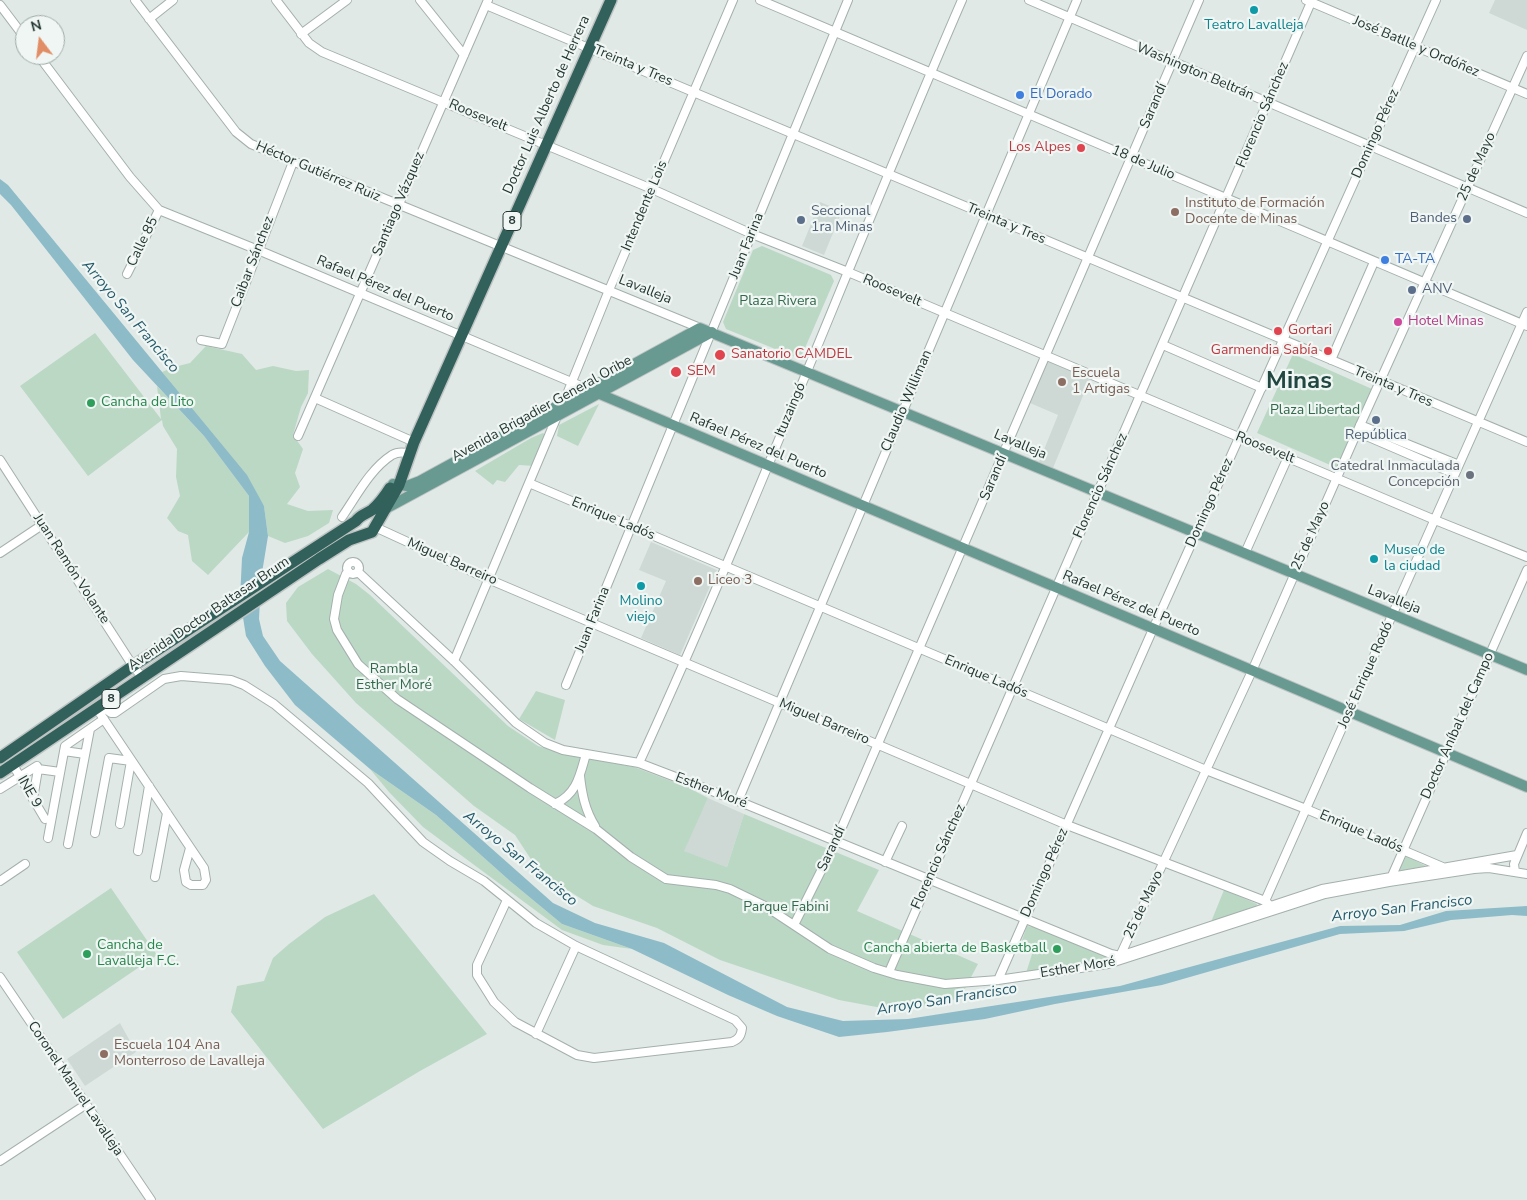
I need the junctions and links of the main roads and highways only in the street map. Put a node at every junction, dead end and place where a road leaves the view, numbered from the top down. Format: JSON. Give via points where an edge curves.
{"nodes":[{"id":1,"x":611,"y":0,"type":"edge"},
{"id":2,"x":700,"y":328,"type":"joint"},
{"id":3,"x":712,"y":332,"type":"junction"},
{"id":4,"x":588,"y":388,"type":"junction"},
{"id":5,"x":598,"y":393,"type":"junction"},
{"id":6,"x":414,"y":442,"type":"junction"},
{"id":7,"x":443,"y":473,"type":"junction"},
{"id":8,"x":396,"y":484,"type":"junction"},
{"id":9,"x":385,"y":509,"type":"junction"},
{"id":10,"x":359,"y":518,"type":"junction"},
{"id":11,"x":375,"y":526,"type":"junction"},
{"id":12,"x":362,"y":534,"type":"junction"},
{"id":13,"x":1527,"y":670,"type":"edge"},
{"id":14,"x":0,"y":758,"type":"edge"},
{"id":15,"x":0,"y":773,"type":"edge"},
{"id":16,"x":1527,"y":787,"type":"edge"}],
"edges":[{"from":1,"to":6,"type":"highway","name":"Doctor Luis Alberto de Herrera","number":"8"},
{"from":2,"to":3,"type":"main road","name":"Lavalleja"},
{"from":2,"to":4,"type":"main road","name":"Avenida Brigadier General Oribe"},
{"from":3,"to":5,"type":"main road","name":"Avenida Brigadier General Oribe"},
{"from":3,"to":13,"type":"main road","name":"Lavalleja"},
{"from":4,"to":5,"type":"main road","name":"Rafael Pérez del Puerto"},
{"from":4,"to":7,"type":"main road","name":"Avenida Brigadier General Oribe"},
{"from":5,"to":7,"type":"main road","name":"Avenida Brigadier General Oribe"},
{"from":5,"to":16,"type":"main road","name":"Rafael Pérez del Puerto"},
{"from":6,"to":8,"type":"highway","name":"Doctor Luis Alberto de Herrera","number":"8"},
{"from":6,"to":8,"type":"highway","name":"Doctor Luis Alberto de Herrera","number":"8"},
{"from":7,"to":8,"type":"main road","name":"Avenida Brigadier General Oribe","via":[[412,485]]},
{"from":7,"to":9,"type":"main road","name":"Avenida Brigadier General Oribe"},
{"from":8,"to":9,"type":"highway","name":"Doctor Luis Alberto de Herrera","number":"8"},
{"from":8,"to":10,"type":"highway","name":"Doctor Luis Alberto de Herrera","number":"8"},
{"from":9,"to":11,"type":"highway","name":"Doctor Luis Alberto de Herrera","number":"8"},
{"from":10,"to":11,"type":"highway","via":[[371,517]]},
{"from":10,"to":12,"type":"highway","via":[[356,530]]},
{"from":10,"to":14,"type":"highway","name":"Avenida Doctor Baltasar Brum","number":"8","via":[[133,666]]},
{"from":11,"to":12,"type":"highway","number":"8","via":[[372,532]]},
{"from":12,"to":15,"type":"highway","name":"Avenida Doctor Baltasar Brum","number":"8","via":[[319,559]]}]}
